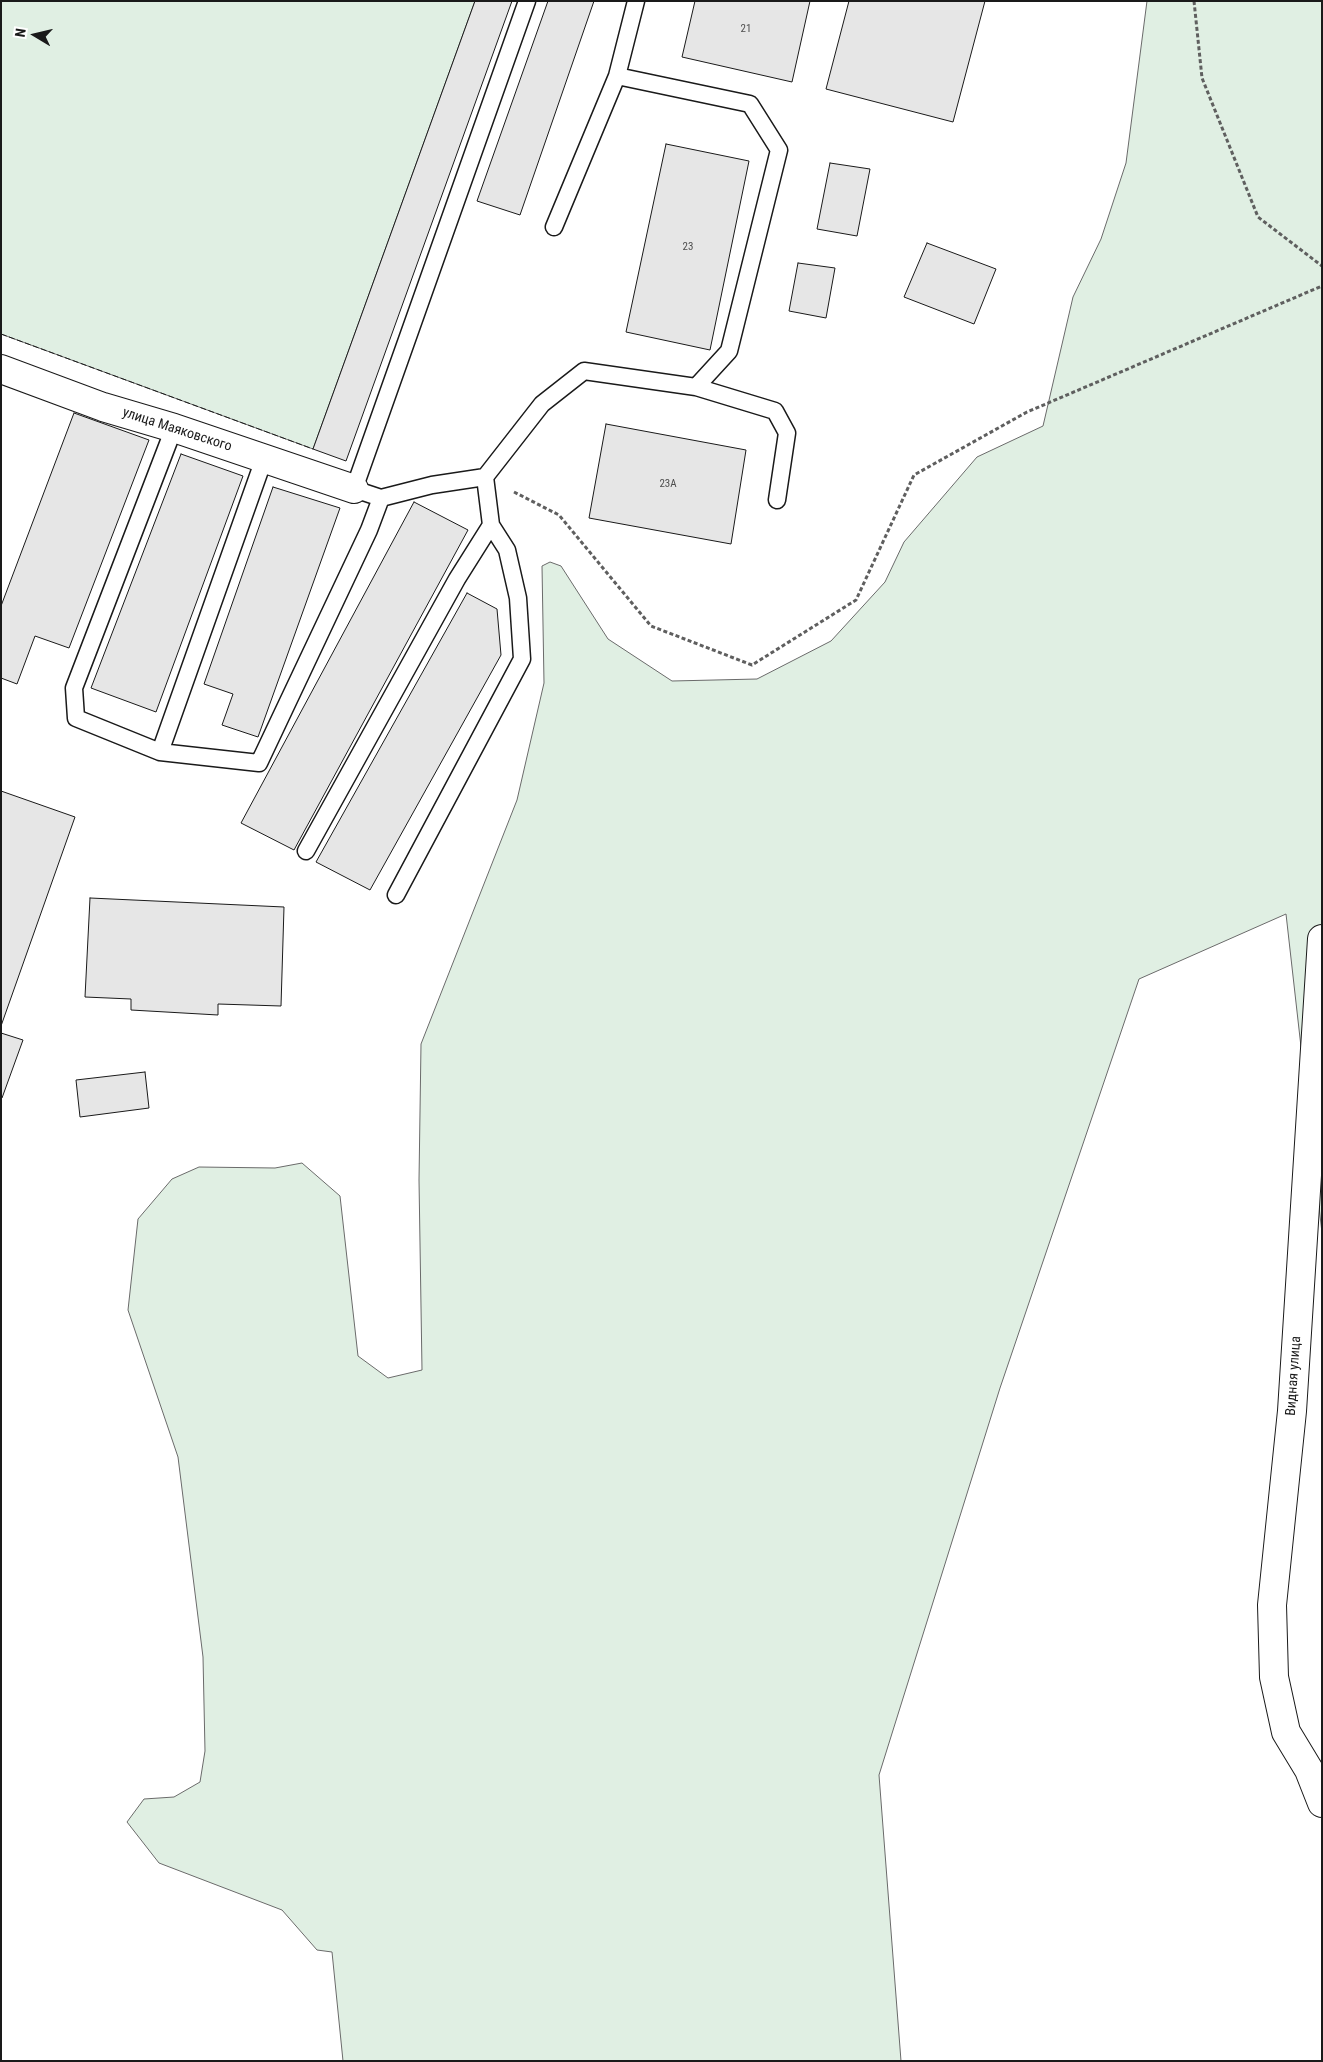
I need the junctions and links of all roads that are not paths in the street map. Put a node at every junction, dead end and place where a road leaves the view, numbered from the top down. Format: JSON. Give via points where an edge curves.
{"nodes":[{"id":1,"x":527,"y":1,"type":"edge"},
{"id":2,"x":636,"y":1,"type":"edge"},
{"id":3,"x":617,"y":76,"type":"junction"},
{"id":4,"x":554,"y":227,"type":"dead end"},
{"id":5,"x":1,"y":369,"type":"edge"},
{"id":6,"x":696,"y":387,"type":"junction"},
{"id":7,"x":174,"y":428,"type":"junction"},
{"id":8,"x":264,"y":459,"type":"junction"},
{"id":9,"x":484,"y":477,"type":"junction"},
{"id":10,"x":354,"y":489,"type":"junction"},
{"id":11,"x":382,"y":498,"type":"junction"},
{"id":12,"x":777,"y":500,"type":"dead end"},
{"id":13,"x":491,"y":525,"type":"junction"},
{"id":14,"x":160,"y":752,"type":"junction"},
{"id":15,"x":306,"y":851,"type":"dead end"},
{"id":16,"x":396,"y":895,"type":"dead end"},
{"id":17,"x":1322,"y":939,"type":"edge"},
{"id":18,"x":1322,"y":1803,"type":"edge"}],
"edges":[{"from":1,"to":10,"type":"lane"},
{"from":2,"to":3,"type":"lane"},
{"from":3,"to":4,"type":"lane"},
{"from":3,"to":6,"type":"lane","via":[[750,104],[779,150],[728,351]]},
{"from":5,"to":7,"type":"street","name":"улица Маяковского","via":[[103,407]]},
{"from":6,"to":9,"type":"lane","via":[[584,371],[542,404]]},
{"from":6,"to":12,"type":"lane","via":[[775,411],[788,433]]},
{"from":7,"to":8,"type":"street","name":"улица Маяковского"},
{"from":7,"to":14,"type":"lane","via":[[74,688],[76,718]]},
{"from":8,"to":10,"type":"street","name":"улица Маяковского"},
{"from":8,"to":14,"type":"lane"},
{"from":9,"to":11,"type":"lane","via":[[432,485]]},
{"from":9,"to":13,"type":"lane"},
{"from":10,"to":11,"type":"lane"},
{"from":11,"to":14,"type":"lane","via":[[259,763]]},
{"from":13,"to":15,"type":"lane","via":[[457,579]]},
{"from":13,"to":16,"type":"lane","via":[[507,550],[518,598],[522,659]]},
{"from":17,"to":18,"type":"street","name":"Видная улица","via":[[1292,1411],[1272,1606],[1274,1677],[1286,1732],[1309,1770]]}]}
